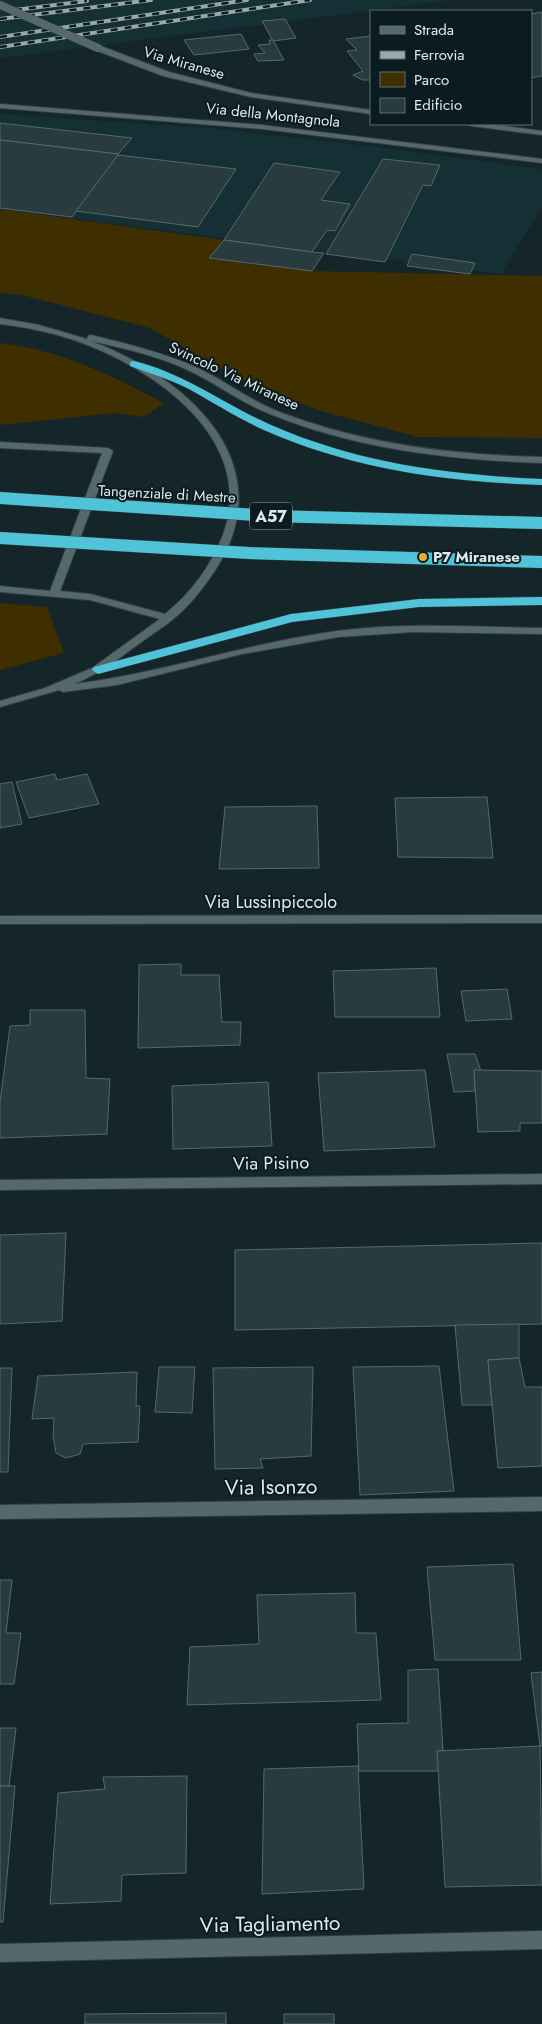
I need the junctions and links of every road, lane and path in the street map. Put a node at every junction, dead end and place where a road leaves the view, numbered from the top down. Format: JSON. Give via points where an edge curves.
{"nodes":[{"id":1,"x":0,"y":5,"type":"edge"},
{"id":2,"x":0,"y":106,"type":"edge"},
{"id":3,"x":370,"y":112,"type":"edge"},
{"id":4,"x":480,"y":125,"type":"edge"},
{"id":5,"x":542,"y":133,"type":"edge"},
{"id":6,"x":542,"y":161,"type":"edge"},
{"id":7,"x":0,"y":321,"type":"edge"},
{"id":8,"x":63,"y":332,"type":"junction"},
{"id":9,"x":134,"y":364,"type":"junction"},
{"id":10,"x":0,"y":445,"type":"edge"},
{"id":11,"x":542,"y":460,"type":"edge"},
{"id":12,"x":542,"y":482,"type":"edge"},
{"id":13,"x":0,"y":498,"type":"edge"},
{"id":14,"x":542,"y":523,"type":"edge"},
{"id":15,"x":0,"y":538,"type":"edge"},
{"id":16,"x":542,"y":562,"type":"edge"},
{"id":17,"x":0,"y":590,"type":"edge"},
{"id":18,"x":54,"y":594,"type":"junction"},
{"id":19,"x":542,"y":601,"type":"edge"},
{"id":20,"x":169,"y":618,"type":"junction"},
{"id":21,"x":542,"y":631,"type":"edge"},
{"id":22,"x":98,"y":670,"type":"junction"},
{"id":23,"x":47,"y":691,"type":"junction"},
{"id":24,"x":21,"y":699,"type":"junction"},
{"id":25,"x":0,"y":704,"type":"edge"},
{"id":26,"x":0,"y":711,"type":"edge"},
{"id":27,"x":542,"y":919,"type":"edge"},
{"id":28,"x":0,"y":920,"type":"edge"},
{"id":29,"x":542,"y":1179,"type":"edge"},
{"id":30,"x":0,"y":1185,"type":"edge"},
{"id":31,"x":542,"y":1504,"type":"edge"},
{"id":32,"x":0,"y":1512,"type":"edge"},
{"id":33,"x":542,"y":1940,"type":"edge"},
{"id":34,"x":0,"y":1953,"type":"edge"}],
"edges":[{"from":1,"to":3,"type":"street","name":"Via Miranese","bridge":true,"via":[[166,74],[251,96]]},
{"from":2,"to":6,"type":"street","name":"Via della Montagnola","via":[[271,128]]},
{"from":4,"to":5,"type":"street"},
{"from":7,"to":8,"type":"street"},
{"from":8,"to":9,"type":"street"},
{"from":8,"to":11,"type":"street","name":"Svincolo Via Miranese","via":[[140,349],[197,371],[274,412],[395,448]]},
{"from":9,"to":12,"type":"highway","via":[[190,386],[268,428],[325,451],[401,470],[486,481]]},
{"from":9,"to":20,"type":"street","via":[[174,389],[205,418],[226,451],[234,482],[234,516],[223,550],[201,584]]},
{"from":10,"to":18,"type":"street","via":[[108,452]]},
{"from":13,"to":14,"type":"highway","name":"Tangenziale di Mestre","number":"A57","bridge":true,"via":[[270,516]]},
{"from":15,"to":16,"type":"highway","number":"A57","bridge":true,"via":[[249,554]]},
{"from":17,"to":18,"type":"street"},
{"from":18,"to":20,"type":"street","via":[[90,597]]},
{"from":19,"to":22,"type":"highway","via":[[419,603],[292,618]]},
{"from":20,"to":22,"type":"street"},
{"from":21,"to":23,"type":"street","via":[[413,629],[338,634],[242,651],[117,682]]},
{"from":22,"to":23,"type":"street"},
{"from":23,"to":24,"type":"street"},
{"from":24,"to":25,"type":"street"},
{"from":24,"to":26,"type":"street"},
{"from":27,"to":28,"type":"street","name":"Via Lussinpiccolo"},
{"from":29,"to":30,"type":"street","name":"Via Pisino"},
{"from":31,"to":32,"type":"street","name":"Via Isonzo"},
{"from":33,"to":34,"type":"street","name":"Via Tagliamento"}]}
